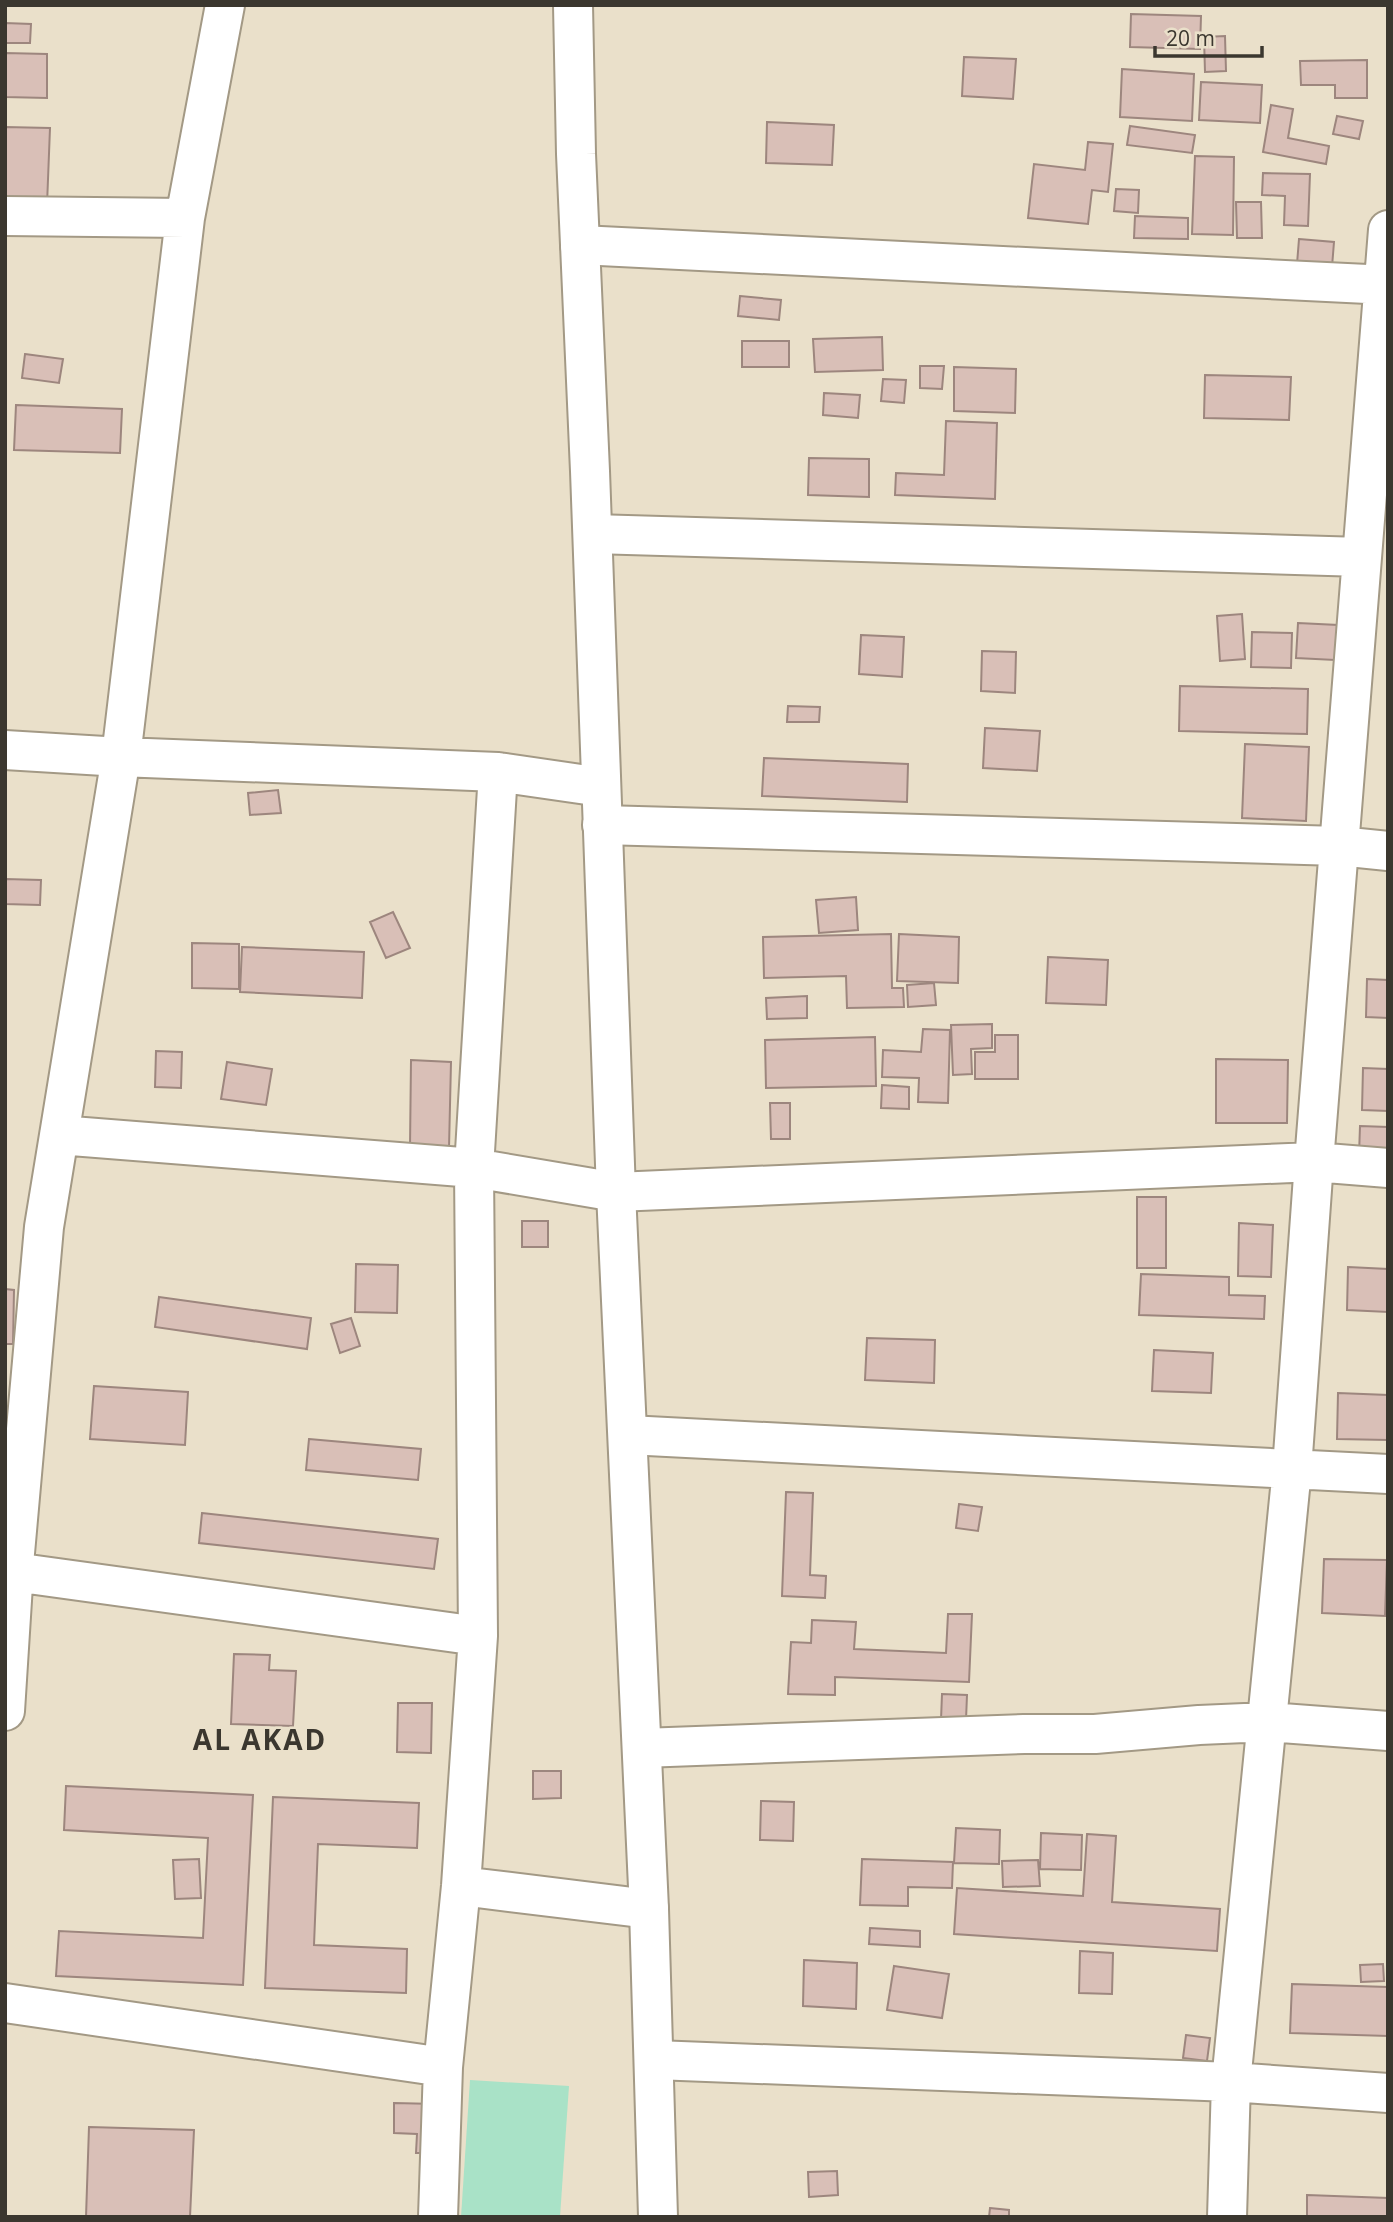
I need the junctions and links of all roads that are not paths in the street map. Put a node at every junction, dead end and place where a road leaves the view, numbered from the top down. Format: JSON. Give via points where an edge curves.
{"nodes":[{"id":1,"x":225,"y":5,"type":"edge"},
{"id":2,"x":573,"y":5,"type":"edge"},
{"id":3,"x":5,"y":215,"type":"edge"},
{"id":4,"x":185,"y":218,"type":"junction"},
{"id":5,"x":1388,"y":230,"type":"edge"},
{"id":6,"x":580,"y":245,"type":"junction"},
{"id":7,"x":1386,"y":285,"type":"edge"},
{"id":8,"x":593,"y":534,"type":"junction"},
{"id":9,"x":1362,"y":557,"type":"junction"},
{"id":10,"x":1372,"y":624,"type":"edge"},
{"id":11,"x":5,"y":750,"type":"edge"},
{"id":12,"x":121,"y":757,"type":"junction"},
{"id":13,"x":498,"y":772,"type":"junction"},
{"id":14,"x":600,"y":787,"type":"junction"},
{"id":15,"x":602,"y":825,"type":"junction"},
{"id":16,"x":1339,"y":846,"type":"junction"},
{"id":17,"x":1388,"y":851,"type":"edge"},
{"id":18,"x":59,"y":1135,"type":"junction"},
{"id":19,"x":1314,"y":1162,"type":"junction"},
{"id":20,"x":474,"y":1168,"type":"junction"},
{"id":21,"x":1388,"y":1168,"type":"edge"},
{"id":22,"x":616,"y":1192,"type":"junction"},
{"id":23,"x":19,"y":1364,"type":"edge"},
{"id":24,"x":628,"y":1435,"type":"junction"},
{"id":25,"x":1292,"y":1469,"type":"junction"},
{"id":26,"x":1388,"y":1474,"type":"edge"},
{"id":27,"x":11,"y":1558,"type":"edge"},
{"id":28,"x":478,"y":1636,"type":"junction"},
{"id":29,"x":5,"y":1711,"type":"edge"},
{"id":30,"x":1268,"y":1722,"type":"junction"},
{"id":31,"x":1388,"y":1731,"type":"edge"},
{"id":32,"x":642,"y":1748,"type":"junction"},
{"id":33,"x":461,"y":1886,"type":"junction"},
{"id":34,"x":649,"y":1909,"type":"junction"},
{"id":35,"x":5,"y":2003,"type":"edge"},
{"id":36,"x":655,"y":2060,"type":"junction"},
{"id":37,"x":443,"y":2067,"type":"junction"},
{"id":38,"x":1231,"y":2082,"type":"junction"},
{"id":39,"x":1388,"y":2093,"type":"edge"},
{"id":40,"x":438,"y":2217,"type":"edge"},
{"id":41,"x":658,"y":2217,"type":"edge"},
{"id":42,"x":1227,"y":2217,"type":"edge"}],
"edges":[{"from":1,"to":4,"type":"street"},
{"from":2,"to":6,"type":"street"},
{"from":3,"to":4,"type":"street"},
{"from":4,"to":12,"type":"street"},
{"from":5,"to":7,"type":"street"},
{"from":6,"to":7,"type":"street"},
{"from":6,"to":8,"type":"street"},
{"from":7,"to":9,"type":"street"},
{"from":8,"to":9,"type":"street"},
{"from":8,"to":14,"type":"street"},
{"from":9,"to":10,"type":"street"},
{"from":10,"to":16,"type":"street"},
{"from":11,"to":12,"type":"street"},
{"from":12,"to":13,"type":"street"},
{"from":12,"to":18,"type":"street"},
{"from":13,"to":14,"type":"street"},
{"from":13,"to":20,"type":"street"},
{"from":14,"to":15,"type":"street"},
{"from":15,"to":16,"type":"street"},
{"from":15,"to":22,"type":"street"},
{"from":16,"to":17,"type":"street"},
{"from":16,"to":19,"type":"street"},
{"from":18,"to":20,"type":"street"},
{"from":18,"to":23,"type":"street"},
{"from":19,"to":21,"type":"street"},
{"from":19,"to":22,"type":"street"},
{"from":19,"to":25,"type":"street"},
{"from":20,"to":22,"type":"street"},
{"from":20,"to":28,"type":"street"},
{"from":22,"to":24,"type":"street"},
{"from":23,"to":27,"type":"street"},
{"from":24,"to":25,"type":"street"},
{"from":24,"to":32,"type":"street"},
{"from":25,"to":26,"type":"street"},
{"from":25,"to":30,"type":"street"},
{"from":27,"to":28,"type":"street"},
{"from":27,"to":29,"type":"street"},
{"from":28,"to":33,"type":"street"},
{"from":30,"to":31,"type":"street"},
{"from":30,"to":32,"type":"street","via":[[1095,1734]]},
{"from":30,"to":38,"type":"street"},
{"from":32,"to":34,"type":"street"},
{"from":33,"to":34,"type":"street"},
{"from":33,"to":37,"type":"street"},
{"from":34,"to":36,"type":"street"},
{"from":35,"to":37,"type":"street"},
{"from":36,"to":38,"type":"street"},
{"from":36,"to":41,"type":"street"},
{"from":37,"to":40,"type":"street"},
{"from":38,"to":39,"type":"street"},
{"from":38,"to":42,"type":"street"}]}
